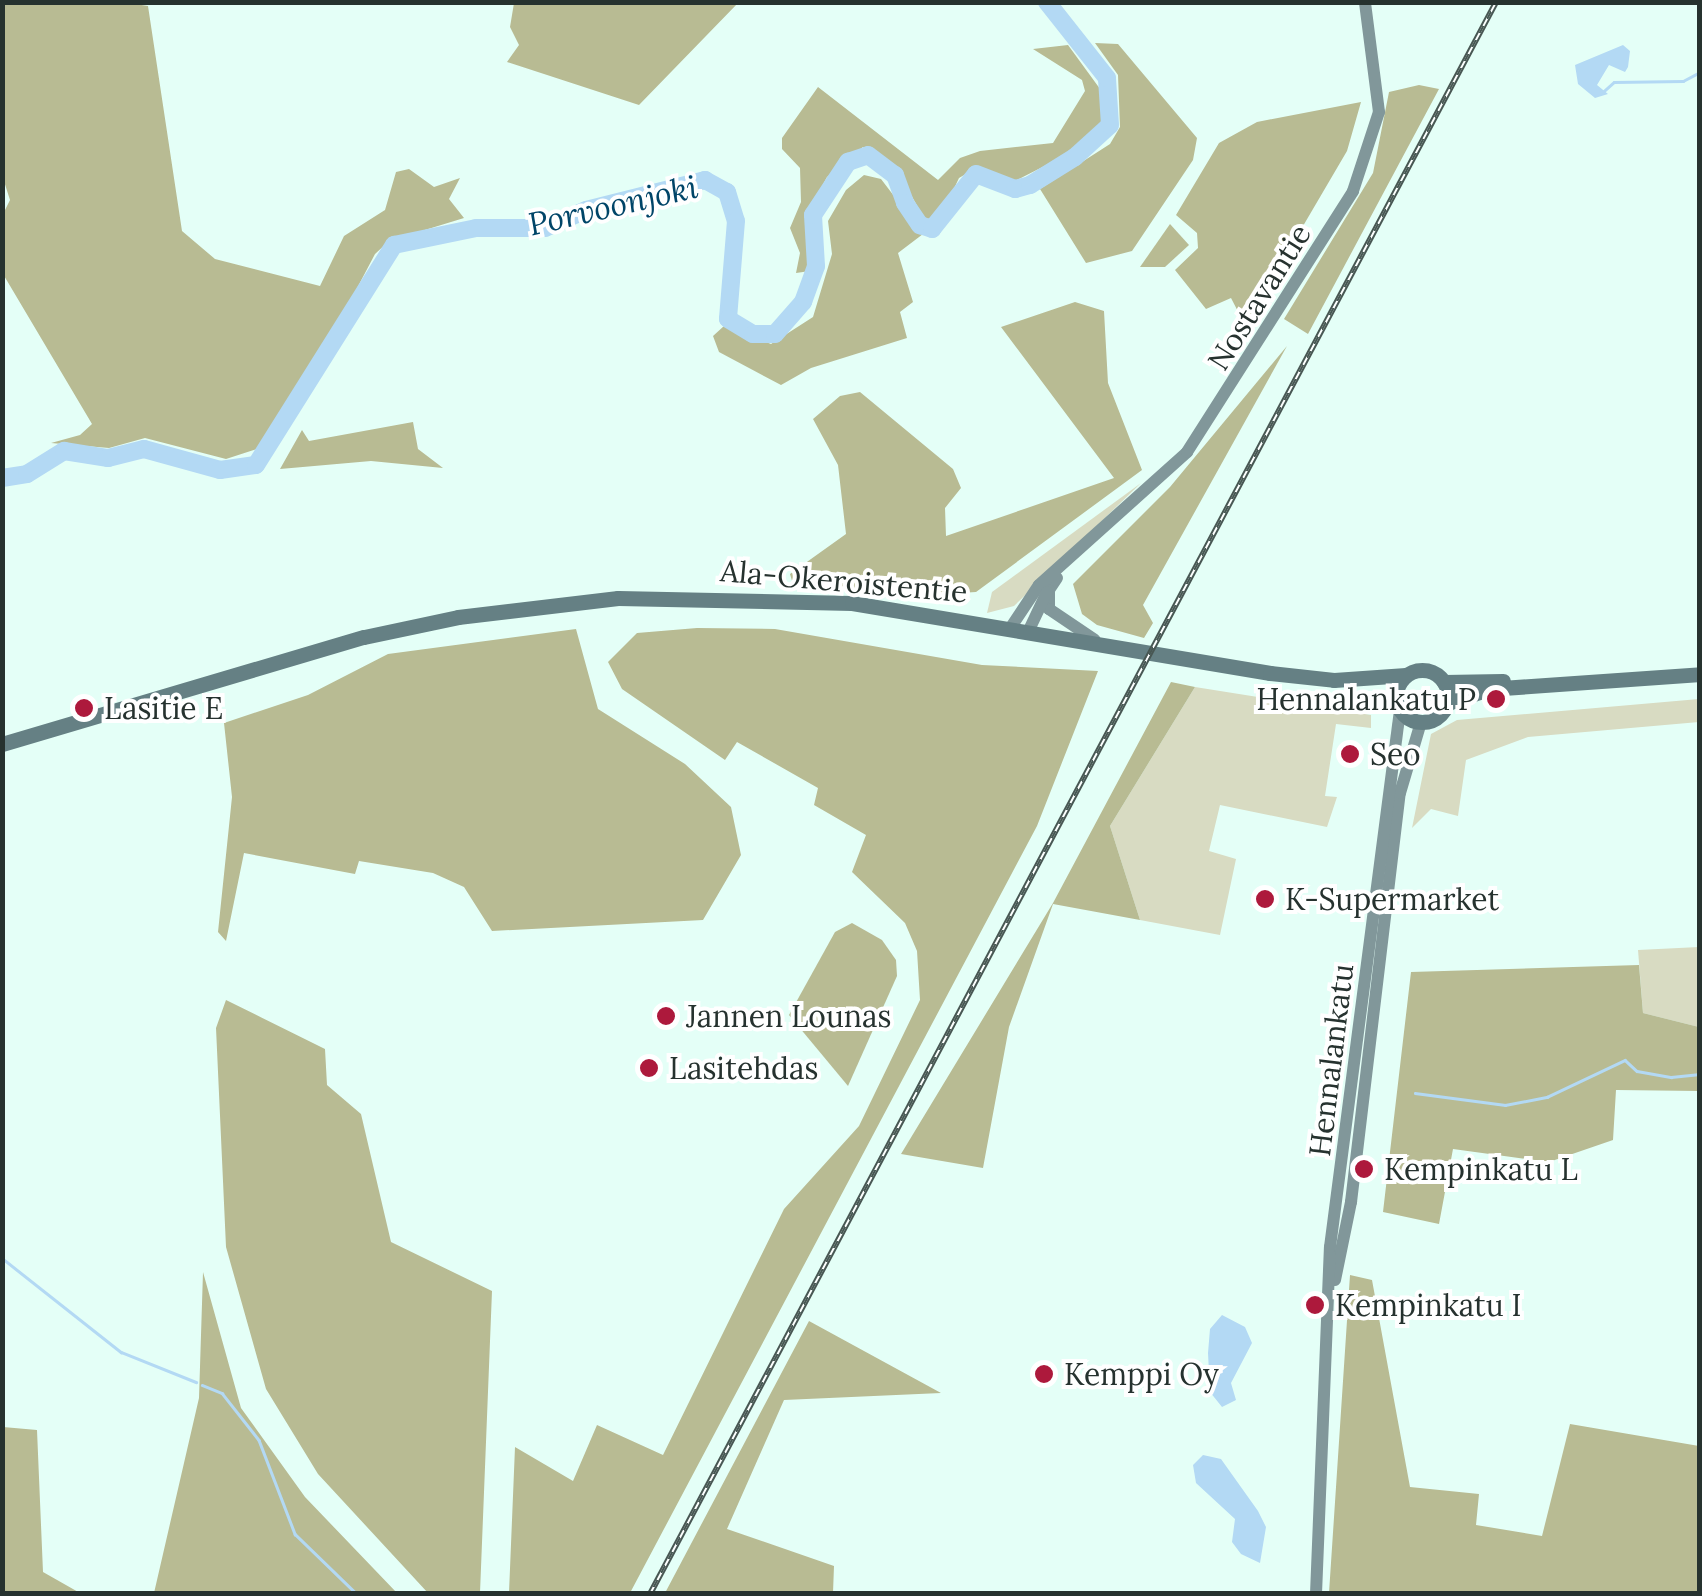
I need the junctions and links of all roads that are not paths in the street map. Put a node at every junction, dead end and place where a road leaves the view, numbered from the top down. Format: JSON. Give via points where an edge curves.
{"nodes":[{"id":1,"x":1364,"y":2,"type":"edge"},
{"id":2,"x":1067,"y":564,"type":"junction"},
{"id":3,"x":1049,"y":590,"type":"junction"},
{"id":4,"x":1010,"y":627,"type":"junction"},
{"id":5,"x":1029,"y":630,"type":"junction"},
{"id":6,"x":1106,"y":644,"type":"junction"},
{"id":7,"x":1700,"y":674,"type":"edge"},
{"id":8,"x":1406,"y":676,"type":"junction"},
{"id":9,"x":1334,"y":680,"type":"junction"},
{"id":10,"x":1444,"y":682,"type":"junction"},
{"id":11,"x":1527,"y":685,"type":"junction"},
{"id":12,"x":1398,"y":703,"type":"junction"},
{"id":13,"x":1448,"y":703,"type":"junction"},
{"id":14,"x":1421,"y":722,"type":"junction"},
{"id":15,"x":2,"y":744,"type":"edge"},
{"id":16,"x":1331,"y":1297,"type":"junction"},
{"id":17,"x":1316,"y":1594,"type":"edge"}],
"edges":[{"from":1,"to":2,"type":"street","name":"Nostavantie","via":[[1379,112],[1353,191],[1187,452]]},
{"from":2,"to":3,"type":"street","name":"Nostavantie"},
{"from":2,"to":4,"type":"street","name":"Nostavantie","via":[[1017,610]]},
{"from":3,"to":5,"type":"street","name":"Nostavantie"},
{"from":3,"to":6,"type":"street","via":[[1049,610],[1060,623]]},
{"from":4,"to":5,"type":"main road","name":"Ala-Okeroistentie"},
{"from":4,"to":15,"type":"main road","name":"Ala-Okeroistentie","via":[[771,597],[543,605],[364,637]]},
{"from":5,"to":6,"type":"main road","name":"Ala-Okeroistentie"},
{"from":6,"to":9,"type":"main road","name":"Ala-Okeroistentie"},
{"from":7,"to":11,"type":"main road"},
{"from":8,"to":9,"type":"main road","name":"Ala-Okeroistentie"},
{"from":8,"to":10,"type":"main road","via":[[1423,670]]},
{"from":8,"to":12,"type":"main road"},
{"from":9,"to":12,"type":"main road","name":"Ala-Okeroistentie"},
{"from":10,"to":11,"type":"main road"},
{"from":10,"to":13,"type":"main road"},
{"from":11,"to":13,"type":"main road"},
{"from":12,"to":14,"type":"main road"},
{"from":12,"to":16,"type":"street","name":"Hennalankatu","via":[[1330,1247]]},
{"from":13,"to":14,"type":"main road","via":[[1440,716]]},
{"from":14,"to":16,"type":"street","name":"Hennalankatu","via":[[1400,794],[1349,1213]]},
{"from":16,"to":17,"type":"street","name":"Hennalankatu"}]}
